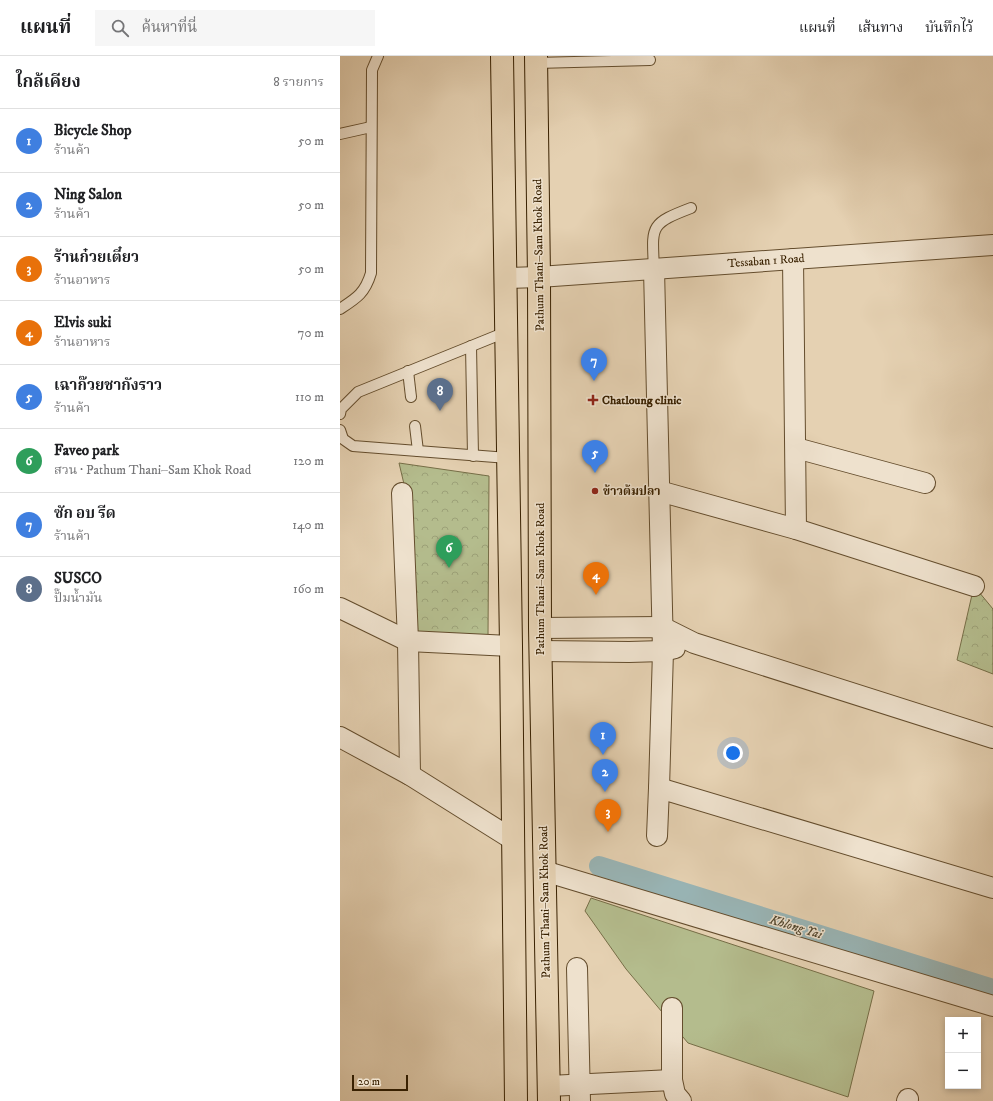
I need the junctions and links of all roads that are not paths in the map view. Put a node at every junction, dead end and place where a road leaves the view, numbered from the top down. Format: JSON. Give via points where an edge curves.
{"nodes":[{"id":1,"x":378,"y":56,"type":"edge"},
{"id":2,"x":502,"y":56,"type":"edge"},
{"id":3,"x":536,"y":59,"type":"edge"},
{"id":4,"x":650,"y":60,"type":"dead end"},
{"id":5,"x":372,"y":127,"type":"junction"},
{"id":6,"x":340,"y":134,"type":"edge"},
{"id":7,"x":691,"y":208,"type":"dead end"},
{"id":8,"x":993,"y":245,"type":"edge"},
{"id":9,"x":793,"y":259,"type":"junction"},
{"id":10,"x":654,"y":269,"type":"junction"},
{"id":11,"x":539,"y":277,"type":"junction"},
{"id":12,"x":505,"y":278,"type":"junction"},
{"id":13,"x":340,"y":309,"type":"edge"},
{"id":14,"x":506,"y":332,"type":"junction"},
{"id":15,"x":471,"y":346,"type":"junction"},
{"id":16,"x":408,"y":371,"type":"junction"},
{"id":17,"x":412,"y":397,"type":"dead end"},
{"id":18,"x":340,"y":414,"type":"edge"},
{"id":19,"x":415,"y":426,"type":"dead end"},
{"id":20,"x":340,"y":430,"type":"edge"},
{"id":21,"x":796,"y":448,"type":"junction"},
{"id":22,"x":418,"y":451,"type":"junction"},
{"id":23,"x":473,"y":456,"type":"junction"},
{"id":24,"x":508,"y":458,"type":"junction"},
{"id":25,"x":925,"y":483,"type":"dead end"},
{"id":26,"x":659,"y":491,"type":"junction"},
{"id":27,"x":402,"y":493,"type":"dead end"},
{"id":28,"x":796,"y":529,"type":"junction"},
{"id":29,"x":974,"y":586,"type":"dead end"},
{"id":30,"x":340,"y":608,"type":"edge"},
{"id":31,"x":662,"y":627,"type":"junction"},
{"id":32,"x":540,"y":628,"type":"junction"},
{"id":33,"x":408,"y":641,"type":"junction"},
{"id":34,"x":694,"y":643,"type":"junction"},
{"id":35,"x":511,"y":646,"type":"junction"},
{"id":36,"x":541,"y":651,"type":"junction"},
{"id":37,"x":663,"y":651,"type":"junction"},
{"id":38,"x":340,"y":737,"type":"edge"},
{"id":39,"x":993,"y":738,"type":"edge"},
{"id":40,"x":410,"y":775,"type":"junction"},
{"id":41,"x":659,"y":788,"type":"junction"},
{"id":42,"x":657,"y":836,"type":"dead end"},
{"id":43,"x":512,"y":839,"type":"junction"},
{"id":44,"x":544,"y":871,"type":"junction"},
{"id":45,"x":993,"y":888,"type":"edge"},
{"id":46,"x":577,"y":968,"type":"dead end"},
{"id":47,"x":993,"y":1006,"type":"edge"},
{"id":48,"x":672,"y":1008,"type":"dead end"},
{"id":49,"x":672,"y":1080,"type":"junction"},
{"id":50,"x":579,"y":1093,"type":"edge"},
{"id":51,"x":549,"y":1094,"type":"edge"},
{"id":52,"x":516,"y":1101,"type":"edge"},
{"id":53,"x":681,"y":1101,"type":"edge"}],
"edges":[{"from":1,"to":5,"type":"lane","via":[[372,70]]},
{"from":2,"to":12,"type":"main road"},
{"from":3,"to":4,"type":"lane"},
{"from":3,"to":11,"type":"main road","name":"Pathum Thani–Sam Khok Road"},
{"from":5,"to":6,"type":"lane"},
{"from":5,"to":13,"type":"lane","via":[[372,273],[368,285],[357,298]]},
{"from":7,"to":10,"type":"lane","via":[[658,224],[653,237]]},
{"from":8,"to":9,"type":"street","name":"Tessaban 1 Road"},
{"from":9,"to":10,"type":"street","name":"Tessaban 1 Road"},
{"from":9,"to":21,"type":"street"},
{"from":10,"to":11,"type":"street","name":"Tessaban 1 Road"},
{"from":10,"to":26,"type":"street"},
{"from":11,"to":12,"type":"street","name":"Tessaban 1 Road"},
{"from":11,"to":32,"type":"main road","name":"Pathum Thani–Sam Khok Road"},
{"from":12,"to":14,"type":"main road"},
{"from":14,"to":15,"type":"lane"},
{"from":14,"to":24,"type":"main road"},
{"from":15,"to":16,"type":"lane"},
{"from":15,"to":23,"type":"lane"},
{"from":16,"to":17,"type":"lane"},
{"from":16,"to":18,"type":"lane","via":[[358,392]]},
{"from":19,"to":22,"type":"lane"},
{"from":20,"to":22,"type":"lane","via":[[343,439],[353,446]]},
{"from":21,"to":25,"type":"street"},
{"from":21,"to":28,"type":"street"},
{"from":22,"to":23,"type":"lane"},
{"from":23,"to":24,"type":"lane"},
{"from":24,"to":35,"type":"main road"},
{"from":26,"to":28,"type":"street"},
{"from":26,"to":31,"type":"street"},
{"from":27,"to":33,"type":"street"},
{"from":28,"to":29,"type":"street"},
{"from":30,"to":33,"type":"street"},
{"from":31,"to":32,"type":"street"},
{"from":31,"to":34,"type":"street"},
{"from":31,"to":37,"type":"street"},
{"from":32,"to":36,"type":"main road","name":"Pathum Thani–Sam Khok Road"},
{"from":33,"to":35,"type":"street"},
{"from":33,"to":40,"type":"street"},
{"from":34,"to":37,"type":"street"},
{"from":34,"to":39,"type":"street"},
{"from":35,"to":43,"type":"main road"},
{"from":36,"to":37,"type":"street"},
{"from":36,"to":44,"type":"main road","name":"Pathum Thani–Sam Khok Road"},
{"from":37,"to":41,"type":"street"},
{"from":38,"to":40,"type":"street"},
{"from":40,"to":43,"type":"street"},
{"from":41,"to":42,"type":"street"},
{"from":41,"to":45,"type":"street"},
{"from":43,"to":52,"type":"main road"},
{"from":44,"to":47,"type":"street"},
{"from":44,"to":51,"type":"main road","name":"Pathum Thani–Sam Khok Road"},
{"from":46,"to":50,"type":"street"},
{"from":48,"to":49,"type":"street"},
{"from":49,"to":50,"type":"street"},
{"from":49,"to":53,"type":"street","via":[[675,1094]]},
{"from":50,"to":51,"type":"street"}]}
